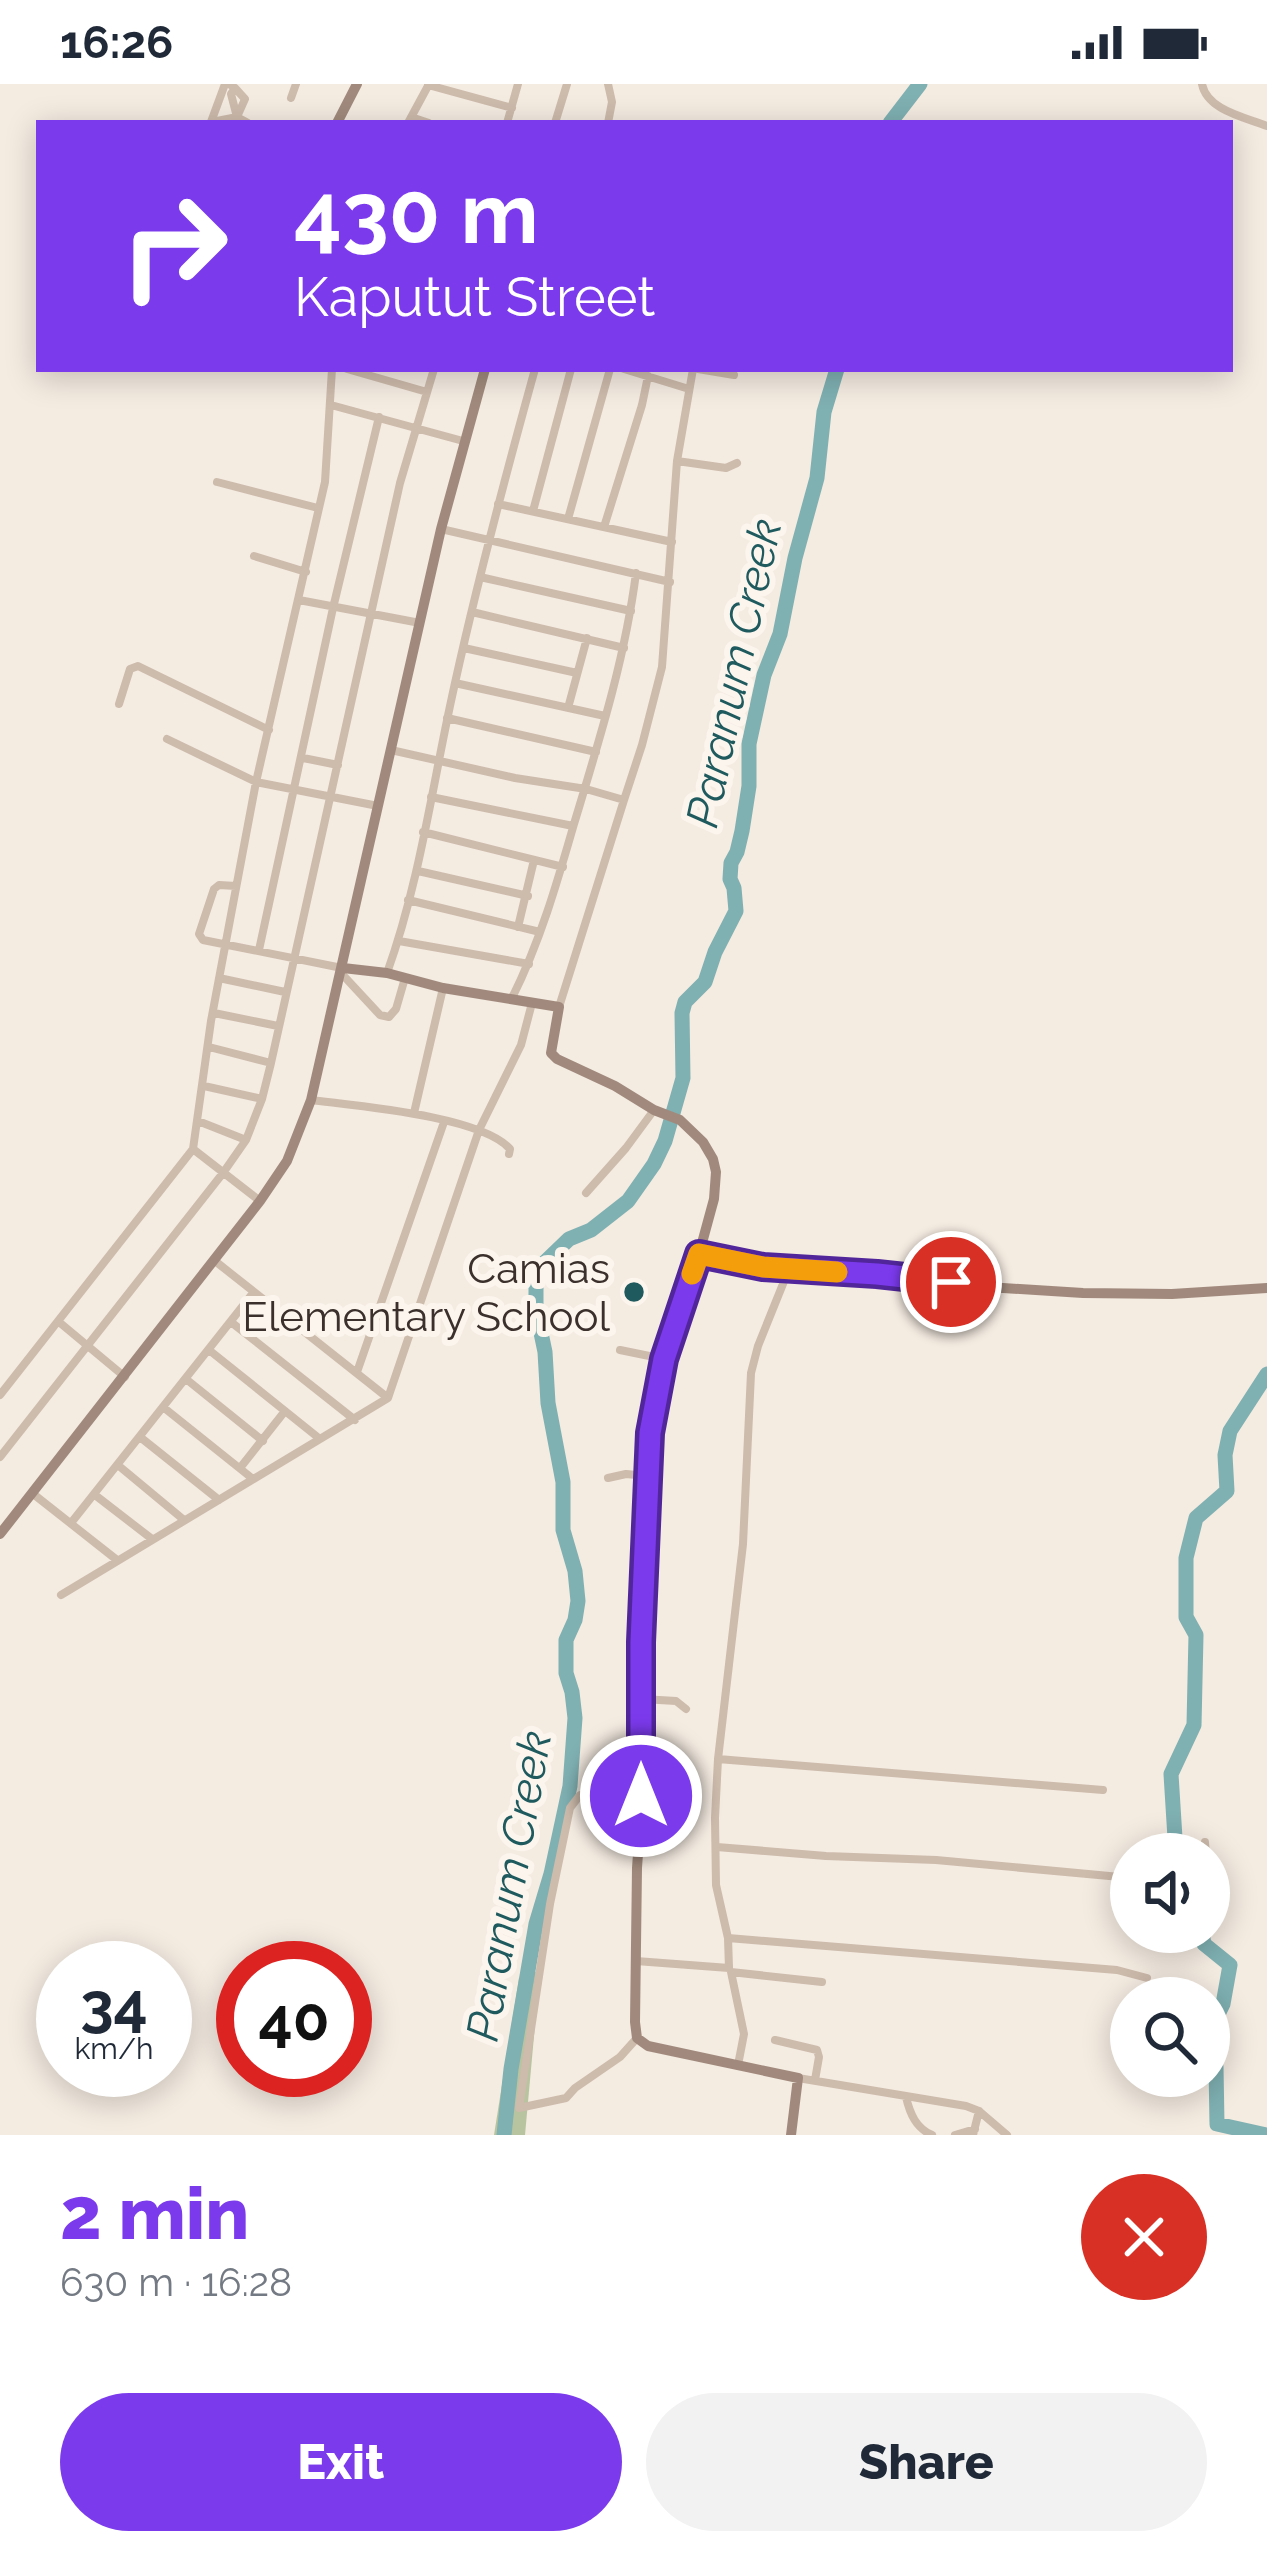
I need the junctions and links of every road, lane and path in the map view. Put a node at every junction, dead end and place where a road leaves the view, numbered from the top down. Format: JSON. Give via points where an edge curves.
{"nodes":[{"id":1,"x":296,"y":84,"type":"edge"},
{"id":2,"x":357,"y":84,"type":"edge"},
{"id":3,"x":518,"y":84,"type":"edge"},
{"id":4,"x":567,"y":84,"type":"edge"},
{"id":5,"x":608,"y":84,"type":"edge"},
{"id":6,"x":1202,"y":84,"type":"edge"},
{"id":7,"x":428,"y":85,"type":"edge"},
{"id":8,"x":230,"y":86,"type":"edge"},
{"id":9,"x":291,"y":98,"type":"dead end"},
{"id":10,"x":512,"y":108,"type":"junction"},
{"id":11,"x":237,"y":117,"type":"junction"},
{"id":12,"x":212,"y":120,"type":"edge"},
{"id":13,"x":221,"y":120,"type":"edge"},
{"id":14,"x":242,"y":120,"type":"edge"},
{"id":15,"x":339,"y":120,"type":"edge"},
{"id":16,"x":410,"y":120,"type":"edge"},
{"id":17,"x":509,"y":120,"type":"edge"},
{"id":18,"x":556,"y":120,"type":"edge"},
{"id":19,"x":609,"y":120,"type":"edge"},
{"id":20,"x":1267,"y":126,"type":"edge"},
{"id":21,"x":332,"y":372,"type":"edge"},
{"id":22,"x":357,"y":372,"type":"edge"},
{"id":23,"x":433,"y":372,"type":"edge"},
{"id":24,"x":484,"y":372,"type":"edge"},
{"id":25,"x":534,"y":372,"type":"edge"},
{"id":26,"x":570,"y":372,"type":"edge"},
{"id":27,"x":609,"y":372,"type":"edge"},
{"id":28,"x":634,"y":372,"type":"edge"},
{"id":29,"x":694,"y":372,"type":"edge"},
{"id":30,"x":714,"y":372,"type":"edge"},
{"id":31,"x":734,"y":375,"type":"dead end"},
{"id":32,"x":648,"y":376,"type":"junction"},
{"id":33,"x":689,"y":389,"type":"junction"},
{"id":34,"x":427,"y":392,"type":"junction"},
{"id":35,"x":330,"y":405,"type":"junction"},
{"id":36,"x":379,"y":417,"type":"junction"},
{"id":37,"x":417,"y":427,"type":"junction"},
{"id":38,"x":463,"y":441,"type":"junction"},
{"id":39,"x":677,"y":461,"type":"junction"},
{"id":40,"x":737,"y":464,"type":"dead end"},
{"id":41,"x":217,"y":482,"type":"dead end"},
{"id":42,"x":497,"y":504,"type":"junction"},
{"id":43,"x":318,"y":508,"type":"junction"},
{"id":44,"x":533,"y":511,"type":"junction"},
{"id":45,"x":568,"y":519,"type":"junction"},
{"id":46,"x":604,"y":527,"type":"junction"},
{"id":47,"x":441,"y":529,"type":"junction"},
{"id":48,"x":490,"y":540,"type":"junction"},
{"id":49,"x":672,"y":542,"type":"junction"},
{"id":50,"x":254,"y":556,"type":"dead end"},
{"id":51,"x":306,"y":572,"type":"junction"},
{"id":52,"x":636,"y":573,"type":"junction"},
{"id":53,"x":480,"y":577,"type":"junction"},
{"id":54,"x":670,"y":582,"type":"junction"},
{"id":55,"x":299,"y":600,"type":"junction"},
{"id":56,"x":333,"y":608,"type":"junction"},
{"id":57,"x":631,"y":610,"type":"junction"},
{"id":58,"x":472,"y":612,"type":"junction"},
{"id":59,"x":371,"y":614,"type":"junction"},
{"id":60,"x":419,"y":623,"type":"junction"},
{"id":61,"x":587,"y":638,"type":"junction"},
{"id":62,"x":464,"y":648,"type":"junction"},
{"id":63,"x":625,"y":648,"type":"junction"},
{"id":64,"x":577,"y":673,"type":"junction"},
{"id":65,"x":455,"y":683,"type":"junction"},
{"id":66,"x":119,"y":704,"type":"dead end"},
{"id":67,"x":568,"y":708,"type":"junction"},
{"id":68,"x":605,"y":716,"type":"junction"},
{"id":69,"x":447,"y":718,"type":"junction"},
{"id":70,"x":268,"y":730,"type":"junction"},
{"id":71,"x":167,"y":740,"type":"dead end"},
{"id":72,"x":392,"y":750,"type":"junction"},
{"id":73,"x":596,"y":752,"type":"junction"},
{"id":74,"x":303,"y":758,"type":"junction"},
{"id":75,"x":440,"y":761,"type":"junction"},
{"id":76,"x":338,"y":765,"type":"junction"},
{"id":77,"x":256,"y":782,"type":"junction"},
{"id":78,"x":293,"y":789,"type":"junction"},
{"id":79,"x":586,"y":789,"type":"junction"},
{"id":80,"x":330,"y":795,"type":"junction"},
{"id":81,"x":431,"y":797,"type":"junction"},
{"id":82,"x":624,"y":800,"type":"junction"},
{"id":83,"x":380,"y":806,"type":"junction"},
{"id":84,"x":573,"y":826,"type":"junction"},
{"id":85,"x":423,"y":832,"type":"junction"},
{"id":86,"x":534,"y":860,"type":"junction"},
{"id":87,"x":563,"y":867,"type":"junction"},
{"id":88,"x":418,"y":871,"type":"junction"},
{"id":89,"x":236,"y":886,"type":"junction"},
{"id":90,"x":528,"y":896,"type":"junction"},
{"id":91,"x":408,"y":900,"type":"junction"},
{"id":92,"x":518,"y":927,"type":"junction"},
{"id":93,"x":540,"y":932,"type":"junction"},
{"id":94,"x":399,"y":941,"type":"junction"},
{"id":95,"x":226,"y":944,"type":"junction"},
{"id":96,"x":260,"y":950,"type":"junction"},
{"id":97,"x":294,"y":958,"type":"junction"},
{"id":98,"x":529,"y":964,"type":"junction"},
{"id":99,"x":342,"y":970,"type":"junction"},
{"id":100,"x":387,"y":973,"type":"junction"},
{"id":101,"x":219,"y":978,"type":"junction"},
{"id":102,"x":405,"y":978,"type":"junction"},
{"id":103,"x":443,"y":988,"type":"junction"},
{"id":104,"x":285,"y":992,"type":"junction"},
{"id":105,"x":512,"y":998,"type":"junction"},
{"id":106,"x":533,"y":1002,"type":"junction"},
{"id":107,"x":559,"y":1007,"type":"junction"},
{"id":108,"x":214,"y":1012,"type":"junction"},
{"id":109,"x":278,"y":1026,"type":"junction"},
{"id":110,"x":209,"y":1047,"type":"junction"},
{"id":111,"x":271,"y":1063,"type":"junction"},
{"id":112,"x":204,"y":1086,"type":"junction"},
{"id":113,"x":262,"y":1099,"type":"junction"},
{"id":114,"x":311,"y":1100,"type":"junction"},
{"id":115,"x":658,"y":1111,"type":"junction"},
{"id":116,"x":415,"y":1113,"type":"junction"},
{"id":117,"x":198,"y":1121,"type":"junction"},
{"id":118,"x":444,"y":1122,"type":"junction"},
{"id":119,"x":479,"y":1130,"type":"junction"},
{"id":120,"x":246,"y":1140,"type":"junction"},
{"id":121,"x":193,"y":1149,"type":"junction"},
{"id":122,"x":509,"y":1154,"type":"dead end"},
{"id":123,"x":223,"y":1173,"type":"junction"},
{"id":124,"x":586,"y":1193,"type":"dead end"},
{"id":125,"x":260,"y":1201,"type":"junction"},
{"id":126,"x":699,"y":1254,"type":"junction"},
{"id":127,"x":215,"y":1261,"type":"junction"},
{"id":128,"x":790,"y":1269,"type":"junction"},
{"id":129,"x":1267,"y":1288,"type":"edge"},
{"id":130,"x":254,"y":1293,"type":"junction"},
{"id":131,"x":58,"y":1322,"type":"junction"},
{"id":132,"x":231,"y":1322,"type":"junction"},
{"id":133,"x":86,"y":1347,"type":"junction"},
{"id":134,"x":209,"y":1350,"type":"junction"},
{"id":135,"x":620,"y":1350,"type":"dead end"},
{"id":136,"x":664,"y":1359,"type":"junction"},
{"id":137,"x":357,"y":1372,"type":"junction"},
{"id":138,"x":125,"y":1377,"type":"junction"},
{"id":139,"x":186,"y":1379,"type":"junction"},
{"id":140,"x":0,"y":1395,"type":"edge"},
{"id":141,"x":388,"y":1398,"type":"junction"},
{"id":142,"x":163,"y":1407,"type":"junction"},
{"id":143,"x":285,"y":1411,"type":"junction"},
{"id":144,"x":355,"y":1420,"type":"junction"},
{"id":145,"x":140,"y":1437,"type":"junction"},
{"id":146,"x":320,"y":1439,"type":"junction"},
{"id":147,"x":263,"y":1441,"type":"junction"},
{"id":148,"x":0,"y":1457,"type":"edge"},
{"id":149,"x":118,"y":1466,"type":"junction"},
{"id":150,"x":240,"y":1468,"type":"junction"},
{"id":151,"x":647,"y":1475,"type":"junction"},
{"id":152,"x":608,"y":1478,"type":"dead end"},
{"id":153,"x":254,"y":1480,"type":"junction"},
{"id":154,"x":32,"y":1493,"type":"junction"},
{"id":155,"x":95,"y":1495,"type":"junction"},
{"id":156,"x":219,"y":1500,"type":"junction"},
{"id":157,"x":184,"y":1520,"type":"junction"},
{"id":158,"x":71,"y":1523,"type":"junction"},
{"id":159,"x":0,"y":1534,"type":"edge"},
{"id":160,"x":152,"y":1539,"type":"junction"},
{"id":161,"x":117,"y":1560,"type":"junction"},
{"id":162,"x":61,"y":1595,"type":"dead end"},
{"id":163,"x":640,"y":1699,"type":"junction"},
{"id":164,"x":686,"y":1709,"type":"dead end"},
{"id":165,"x":718,"y":1759,"type":"junction"},
{"id":166,"x":1103,"y":1790,"type":"dead end"},
{"id":167,"x":641,"y":1796,"type":"junction"},
{"id":168,"x":717,"y":1846,"type":"junction"},
{"id":169,"x":1110,"y":1876,"type":"edge"},
{"id":170,"x":728,"y":1938,"type":"junction"},
{"id":171,"x":636,"y":1961,"type":"junction"},
{"id":172,"x":730,"y":1970,"type":"junction"},
{"id":173,"x":1143,"y":1977,"type":"edge"},
{"id":174,"x":821,"y":1982,"type":"dead end"},
{"id":175,"x":637,"y":2038,"type":"junction"},
{"id":176,"x":775,"y":2040,"type":"dead end"},
{"id":177,"x":738,"y":2065,"type":"junction"},
{"id":178,"x":798,"y":2078,"type":"junction"},
{"id":179,"x":815,"y":2080,"type":"junction"},
{"id":180,"x":906,"y":2097,"type":"junction"},
{"id":181,"x":980,"y":2111,"type":"junction"},
{"id":182,"x":974,"y":2132,"type":"edge"},
{"id":183,"x":791,"y":2135,"type":"edge"},
{"id":184,"x":932,"y":2135,"type":"edge"},
{"id":185,"x":955,"y":2135,"type":"edge"},
{"id":186,"x":1007,"y":2135,"type":"edge"}],
"edges":[{"from":1,"to":9,"type":"street"},
{"from":2,"to":15,"type":"street"},
{"from":3,"to":10,"type":"street"},
{"from":4,"to":18,"type":"street"},
{"from":5,"to":19,"type":"street"},
{"from":6,"to":20,"type":"street","via":[[1211,102]]},
{"from":7,"to":10,"type":"street"},
{"from":7,"to":16,"type":"street"},
{"from":8,"to":11,"type":"street","via":[[245,98]]},
{"from":8,"to":12,"type":"street"},
{"from":10,"to":17,"type":"street"},
{"from":11,"to":13,"type":"street"},
{"from":11,"to":14,"type":"street"},
{"from":21,"to":35,"type":"street"},
{"from":22,"to":34,"type":"street"},
{"from":23,"to":34,"type":"street"},
{"from":24,"to":38,"type":"street"},
{"from":25,"to":42,"type":"street"},
{"from":26,"to":44,"type":"street"},
{"from":27,"to":45,"type":"street"},
{"from":28,"to":32,"type":"street"},
{"from":29,"to":33,"type":"street"},
{"from":30,"to":31,"type":"street"},
{"from":32,"to":33,"type":"street"},
{"from":32,"to":46,"type":"street"},
{"from":33,"to":39,"type":"street"},
{"from":34,"to":37,"type":"street"},
{"from":35,"to":36,"type":"street"},
{"from":35,"to":43,"type":"street"},
{"from":36,"to":37,"type":"street"},
{"from":36,"to":56,"type":"street"},
{"from":37,"to":38,"type":"street"},
{"from":37,"to":59,"type":"street"},
{"from":38,"to":47,"type":"street"},
{"from":39,"to":40,"type":"street"},
{"from":39,"to":49,"type":"street"},
{"from":41,"to":43,"type":"street"},
{"from":42,"to":44,"type":"street"},
{"from":42,"to":48,"type":"street"},
{"from":43,"to":51,"type":"street"},
{"from":44,"to":45,"type":"street"},
{"from":45,"to":46,"type":"street"},
{"from":46,"to":49,"type":"street"},
{"from":47,"to":48,"type":"street"},
{"from":47,"to":60,"type":"street"},
{"from":48,"to":52,"type":"street"},
{"from":48,"to":53,"type":"street"},
{"from":49,"to":54,"type":"street"},
{"from":50,"to":51,"type":"street"},
{"from":51,"to":55,"type":"street"},
{"from":52,"to":54,"type":"street"},
{"from":52,"to":57,"type":"street"},
{"from":53,"to":57,"type":"street"},
{"from":53,"to":58,"type":"street"},
{"from":54,"to":82,"type":"street","via":[[662,667]]},
{"from":55,"to":56,"type":"street"},
{"from":55,"to":70,"type":"street"},
{"from":56,"to":59,"type":"street"},
{"from":56,"to":74,"type":"street"},
{"from":57,"to":63,"type":"street"},
{"from":58,"to":61,"type":"street"},
{"from":58,"to":62,"type":"street"},
{"from":59,"to":60,"type":"street"},
{"from":59,"to":76,"type":"street"},
{"from":60,"to":72,"type":"street"},
{"from":61,"to":63,"type":"street"},
{"from":61,"to":64,"type":"street"},
{"from":62,"to":64,"type":"street"},
{"from":62,"to":65,"type":"street"},
{"from":63,"to":68,"type":"street"},
{"from":64,"to":67,"type":"street"},
{"from":65,"to":67,"type":"street"},
{"from":65,"to":69,"type":"street"},
{"from":66,"to":70,"type":"street","via":[[137,666]]},
{"from":67,"to":68,"type":"street"},
{"from":68,"to":73,"type":"street"},
{"from":69,"to":73,"type":"street"},
{"from":69,"to":75,"type":"street"},
{"from":70,"to":77,"type":"street"},
{"from":71,"to":77,"type":"street"},
{"from":72,"to":75,"type":"street"},
{"from":72,"to":83,"type":"street"},
{"from":73,"to":79,"type":"street"},
{"from":74,"to":76,"type":"street"},
{"from":74,"to":78,"type":"street"},
{"from":75,"to":79,"type":"street"},
{"from":75,"to":81,"type":"street"},
{"from":76,"to":80,"type":"street"},
{"from":77,"to":78,"type":"street"},
{"from":77,"to":89,"type":"street"},
{"from":78,"to":80,"type":"street"},
{"from":78,"to":96,"type":"street"},
{"from":79,"to":82,"type":"street"},
{"from":79,"to":84,"type":"street"},
{"from":80,"to":83,"type":"street"},
{"from":80,"to":97,"type":"street"},
{"from":81,"to":84,"type":"street"},
{"from":81,"to":85,"type":"street"},
{"from":82,"to":107,"type":"street"},
{"from":83,"to":99,"type":"street"},
{"from":84,"to":87,"type":"street"},
{"from":85,"to":86,"type":"street"},
{"from":85,"to":88,"type":"street"},
{"from":86,"to":87,"type":"street"},
{"from":86,"to":90,"type":"street"},
{"from":87,"to":93,"type":"street"},
{"from":88,"to":90,"type":"street"},
{"from":88,"to":91,"type":"street"},
{"from":89,"to":95,"type":"street"},
{"from":89,"to":95,"type":"street","via":[[214,889],[199,934]]},
{"from":90,"to":92,"type":"street"},
{"from":91,"to":92,"type":"street"},
{"from":91,"to":94,"type":"street"},
{"from":92,"to":93,"type":"street"},
{"from":93,"to":98,"type":"street"},
{"from":94,"to":98,"type":"street"},
{"from":94,"to":100,"type":"street"},
{"from":95,"to":96,"type":"street"},
{"from":95,"to":101,"type":"street"},
{"from":96,"to":97,"type":"street"},
{"from":97,"to":99,"type":"street"},
{"from":97,"to":104,"type":"street"},
{"from":98,"to":105,"type":"street"},
{"from":99,"to":100,"type":"street"},
{"from":99,"to":102,"type":"street","via":[[389,1017]]},
{"from":99,"to":114,"type":"street"},
{"from":100,"to":102,"type":"street"},
{"from":101,"to":104,"type":"street"},
{"from":101,"to":108,"type":"street"},
{"from":102,"to":103,"type":"street"},
{"from":103,"to":105,"type":"street"},
{"from":103,"to":116,"type":"street"},
{"from":104,"to":109,"type":"street"},
{"from":105,"to":106,"type":"street"},
{"from":106,"to":107,"type":"street"},
{"from":106,"to":119,"type":"street"},
{"from":107,"to":115,"type":"street","via":[[556,1059]]},
{"from":108,"to":109,"type":"street"},
{"from":108,"to":110,"type":"street"},
{"from":109,"to":111,"type":"street"},
{"from":110,"to":111,"type":"street"},
{"from":110,"to":112,"type":"street"},
{"from":111,"to":113,"type":"street"},
{"from":112,"to":113,"type":"street"},
{"from":112,"to":117,"type":"street"},
{"from":113,"to":120,"type":"street"},
{"from":114,"to":116,"type":"street"},
{"from":114,"to":125,"type":"street","via":[[287,1161]]},
{"from":115,"to":124,"type":"street"},
{"from":115,"to":126,"type":"street","via":[[680,1120],[713,1159],[714,1199]]},
{"from":116,"to":118,"type":"street"},
{"from":117,"to":120,"type":"street"},
{"from":117,"to":121,"type":"street"},
{"from":118,"to":119,"type":"street"},
{"from":118,"to":137,"type":"street"},
{"from":119,"to":122,"type":"street","via":[[507,1144]]},
{"from":119,"to":141,"type":"street"},
{"from":120,"to":123,"type":"street"},
{"from":121,"to":123,"type":"street"},
{"from":121,"to":131,"type":"street"},
{"from":123,"to":125,"type":"street"},
{"from":123,"to":133,"type":"street"},
{"from":125,"to":127,"type":"street"},
{"from":126,"to":128,"type":"street"},
{"from":126,"to":136,"type":"street"},
{"from":127,"to":130,"type":"street"},
{"from":127,"to":138,"type":"street"},
{"from":128,"to":129,"type":"street","via":[[1083,1293]]},
{"from":128,"to":165,"type":"street","via":[[752,1373],[743,1544]]},
{"from":130,"to":132,"type":"street"},
{"from":130,"to":137,"type":"street"},
{"from":131,"to":133,"type":"street"},
{"from":131,"to":140,"type":"street"},
{"from":132,"to":134,"type":"street"},
{"from":132,"to":144,"type":"street"},
{"from":133,"to":138,"type":"street"},
{"from":133,"to":148,"type":"street"},
{"from":134,"to":139,"type":"street"},
{"from":134,"to":143,"type":"street"},
{"from":135,"to":136,"type":"street"},
{"from":136,"to":151,"type":"street"},
{"from":137,"to":141,"type":"street"},
{"from":138,"to":154,"type":"street"},
{"from":139,"to":142,"type":"street"},
{"from":139,"to":147,"type":"street"},
{"from":141,"to":144,"type":"street"},
{"from":142,"to":145,"type":"street"},
{"from":142,"to":150,"type":"street"},
{"from":143,"to":146,"type":"street"},
{"from":143,"to":147,"type":"street"},
{"from":144,"to":146,"type":"street"},
{"from":145,"to":149,"type":"street"},
{"from":145,"to":156,"type":"street"},
{"from":146,"to":153,"type":"street"},
{"from":147,"to":150,"type":"street"},
{"from":149,"to":155,"type":"street"},
{"from":149,"to":157,"type":"street"},
{"from":150,"to":153,"type":"street"},
{"from":151,"to":152,"type":"street"},
{"from":151,"to":163,"type":"street"},
{"from":153,"to":156,"type":"street"},
{"from":154,"to":158,"type":"street"},
{"from":154,"to":159,"type":"street"},
{"from":155,"to":158,"type":"street"},
{"from":155,"to":160,"type":"street"},
{"from":156,"to":157,"type":"street"},
{"from":157,"to":160,"type":"street"},
{"from":158,"to":161,"type":"street"},
{"from":160,"to":161,"type":"street"},
{"from":161,"to":162,"type":"street"},
{"from":163,"to":164,"type":"street"},
{"from":163,"to":167,"type":"street"},
{"from":165,"to":166,"type":"street"},
{"from":165,"to":168,"type":"street"},
{"from":167,"to":171,"type":"street"},
{"from":167,"to":175,"type":"street","via":[[580,1795],[570,1808],[519,2108],[566,2098]]},
{"from":168,"to":169,"type":"street"},
{"from":168,"to":170,"type":"street"},
{"from":170,"to":172,"type":"street"},
{"from":170,"to":173,"type":"street"},
{"from":171,"to":172,"type":"street"},
{"from":171,"to":175,"type":"street"},
{"from":172,"to":174,"type":"street"},
{"from":172,"to":177,"type":"street","via":[[744,2035]]},
{"from":175,"to":177,"type":"street"},
{"from":176,"to":179,"type":"street","via":[[817,2050]]},
{"from":177,"to":178,"type":"street"},
{"from":178,"to":179,"type":"street"},
{"from":178,"to":183,"type":"street"},
{"from":179,"to":180,"type":"street"},
{"from":180,"to":181,"type":"street"},
{"from":180,"to":184,"type":"street"},
{"from":181,"to":182,"type":"street"},
{"from":181,"to":186,"type":"street"},
{"from":182,"to":185,"type":"street"}]}
